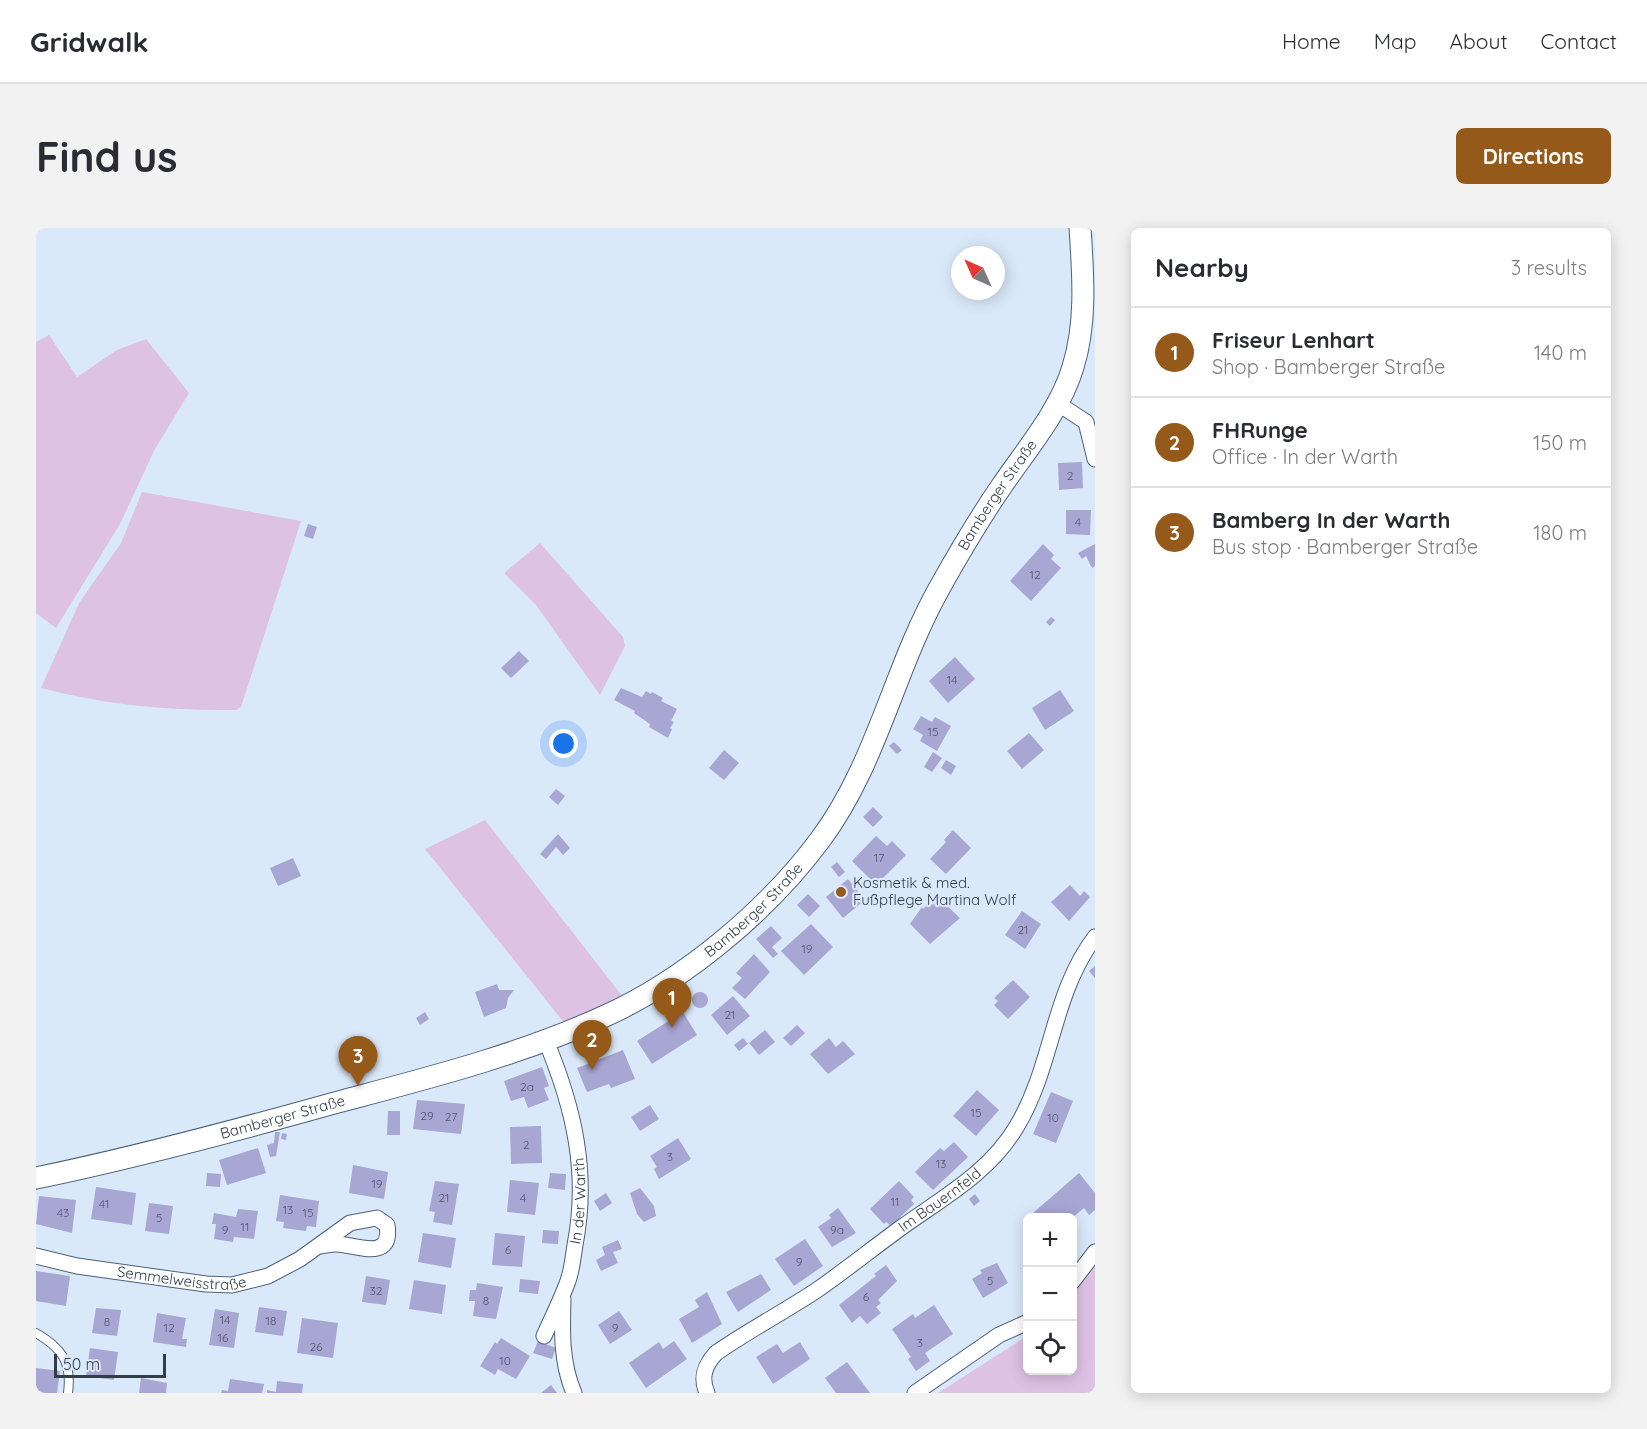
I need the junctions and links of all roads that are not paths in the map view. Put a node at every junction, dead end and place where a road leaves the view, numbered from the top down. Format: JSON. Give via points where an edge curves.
{"nodes":[{"id":1,"x":1080,"y":228,"type":"edge"},
{"id":2,"x":1057,"y":403,"type":"junction"},
{"id":3,"x":1095,"y":459,"type":"edge"},
{"id":4,"x":1095,"y":937,"type":"edge"},
{"id":5,"x":546,"y":1041,"type":"junction"},
{"id":6,"x":36,"y":1178,"type":"edge"},
{"id":7,"x":321,"y":1246,"type":"dead end"},
{"id":8,"x":1095,"y":1252,"type":"edge"},
{"id":9,"x":36,"y":1256,"type":"edge"},
{"id":10,"x":1077,"y":1275,"type":"edge"},
{"id":11,"x":563,"y":1292,"type":"junction"},
{"id":12,"x":1023,"y":1324,"type":"edge"},
{"id":13,"x":36,"y":1333,"type":"edge"},
{"id":14,"x":544,"y":1336,"type":"dead end"},
{"id":15,"x":68,"y":1393,"type":"edge"},
{"id":16,"x":574,"y":1393,"type":"edge"},
{"id":17,"x":707,"y":1393,"type":"edge"},
{"id":18,"x":915,"y":1393,"type":"edge"}],
"edges":[{"from":1,"to":2,"type":"street","name":"Bamberger Straße","via":[[1083,305],[1072,370]]},
{"from":2,"to":3,"type":"street","via":[[1086,422]]},
{"from":2,"to":5,"type":"street","name":"Bamberger Straße","via":[[993,497],[938,590],[850,794],[798,869],[737,928],[670,979],[606,1016]]},
{"from":4,"to":17,"type":"street","name":"Im Bauernfeld","via":[[1068,983],[1036,1086],[1005,1145],[956,1190],[818,1289],[717,1353],[705,1369]]},
{"from":5,"to":6,"type":"street","name":"Bamberger Straße","via":[[459,1070],[208,1139]]},
{"from":5,"to":11,"type":"street","name":"In der Warth","via":[[566,1088],[580,1172],[580,1218]]},
{"from":7,"to":9,"type":"street","name":"Semmelweisstraße","via":[[268,1276],[232,1285],[77,1266]]},
{"from":8,"to":10,"type":"street"},
{"from":11,"to":14,"type":"street","name":"In der Warth"},
{"from":11,"to":16,"type":"street","name":"In der Warth","via":[[563,1350]]},
{"from":12,"to":18,"type":"street","via":[[999,1335]]},
{"from":13,"to":15,"type":"lane","via":[[52,1342],[67,1361]]}]}
